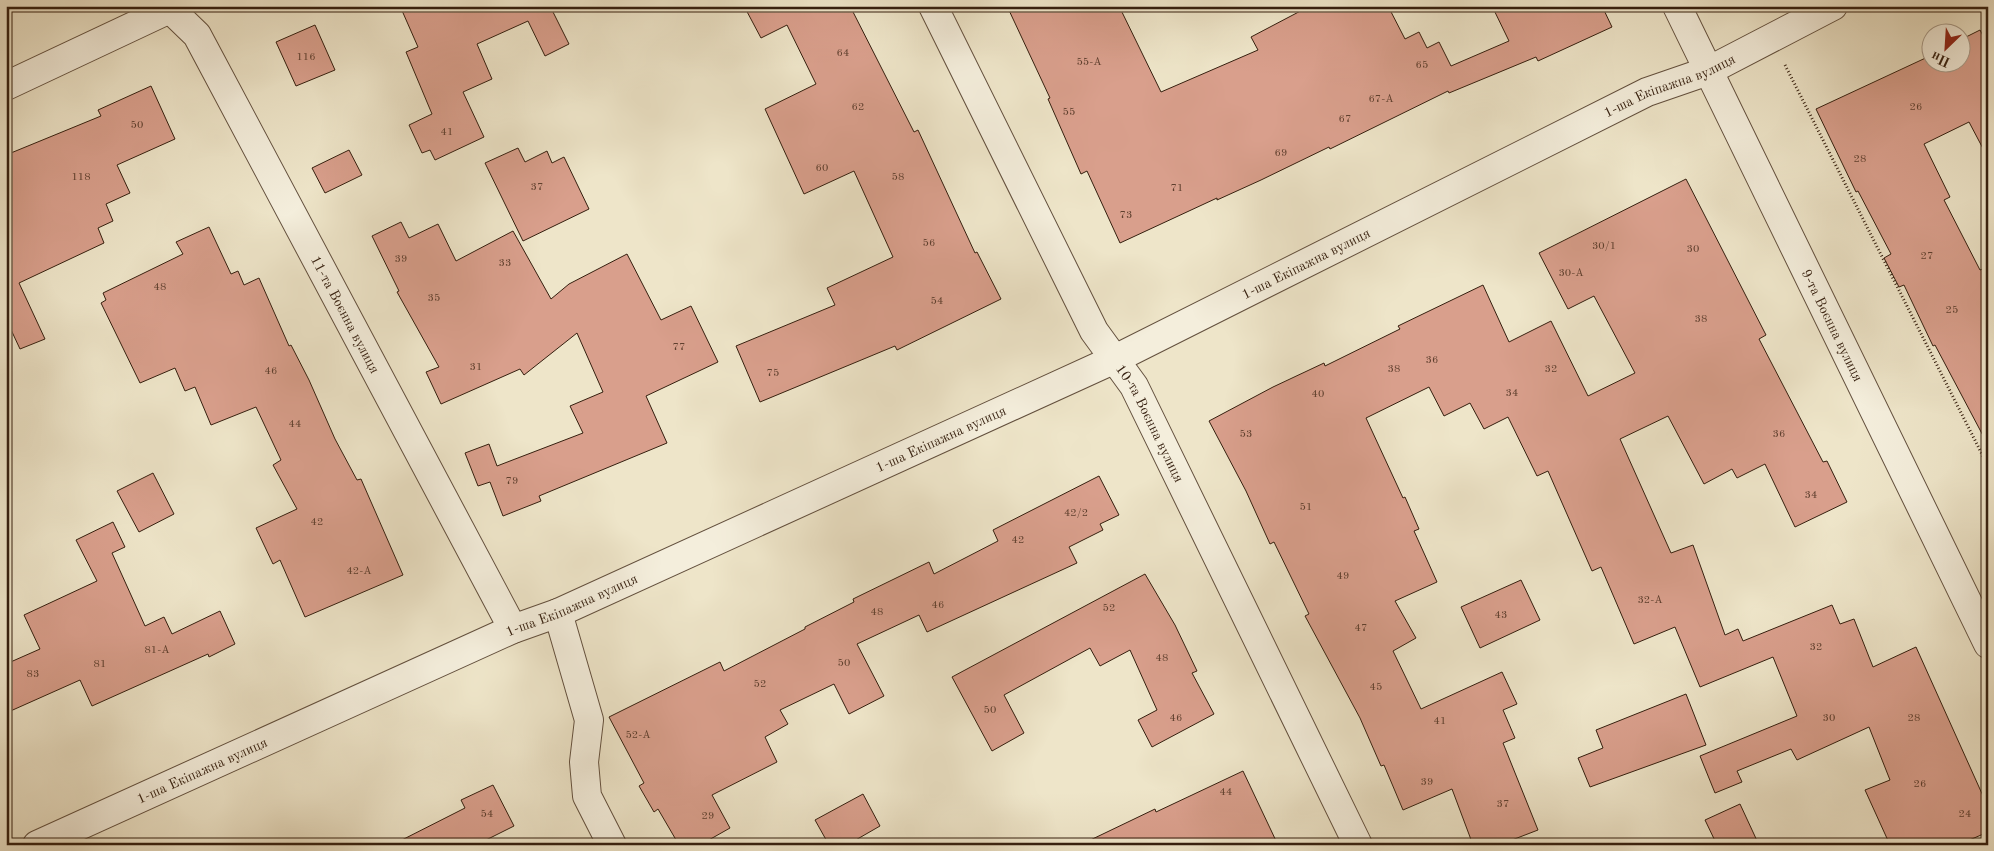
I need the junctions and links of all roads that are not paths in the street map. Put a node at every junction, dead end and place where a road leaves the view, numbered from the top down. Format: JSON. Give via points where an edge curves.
{"nodes":[{"id":1,"x":933,"y":6,"type":"edge"},
{"id":2,"x":1677,"y":6,"type":"edge"},
{"id":3,"x":1833,"y":6,"type":"edge"},
{"id":4,"x":171,"y":7,"type":"edge"},
{"id":5,"x":1708,"y":70,"type":"junction"},
{"id":6,"x":6,"y":86,"type":"edge"},
{"id":7,"x":1115,"y":359,"type":"junction"},
{"id":8,"x":558,"y":614,"type":"junction"},
{"id":9,"x":513,"y":629,"type":"junction"},
{"id":10,"x":1988,"y":644,"type":"edge"},
{"id":11,"x":37,"y":845,"type":"edge"},
{"id":12,"x":612,"y":845,"type":"edge"},
{"id":13,"x":1358,"y":845,"type":"edge"}],
"edges":[{"from":1,"to":7,"type":"street","name":"10-та Воєнна вулиця","via":[[1094,331]]},
{"from":2,"to":5,"type":"street","name":"9-та Воєнна вулиця"},
{"from":3,"to":5,"type":"street","name":"1-ша Екіпажна вулиця"},
{"from":4,"to":6,"type":"street"},
{"from":4,"to":9,"type":"street","name":"11-та Воєнна вулиця","via":[[197,35]]},
{"from":5,"to":7,"type":"street","name":"1-ша Екіпажна вулиця","via":[[1647,92]]},
{"from":5,"to":10,"type":"street","name":"9-та Воєнна вулиця"},
{"from":7,"to":8,"type":"street","name":"1-ша Екіпажна вулиця"},
{"from":7,"to":13,"type":"street","name":"10-та Воєнна вулиця","via":[[1134,386]]},
{"from":8,"to":9,"type":"street","name":"1-ша Екіпажна вулиця"},
{"from":8,"to":12,"type":"street","via":[[589,720],[584,762],[588,796]]},
{"from":9,"to":11,"type":"street","name":"1-ша Екіпажна вулиця"}]}
